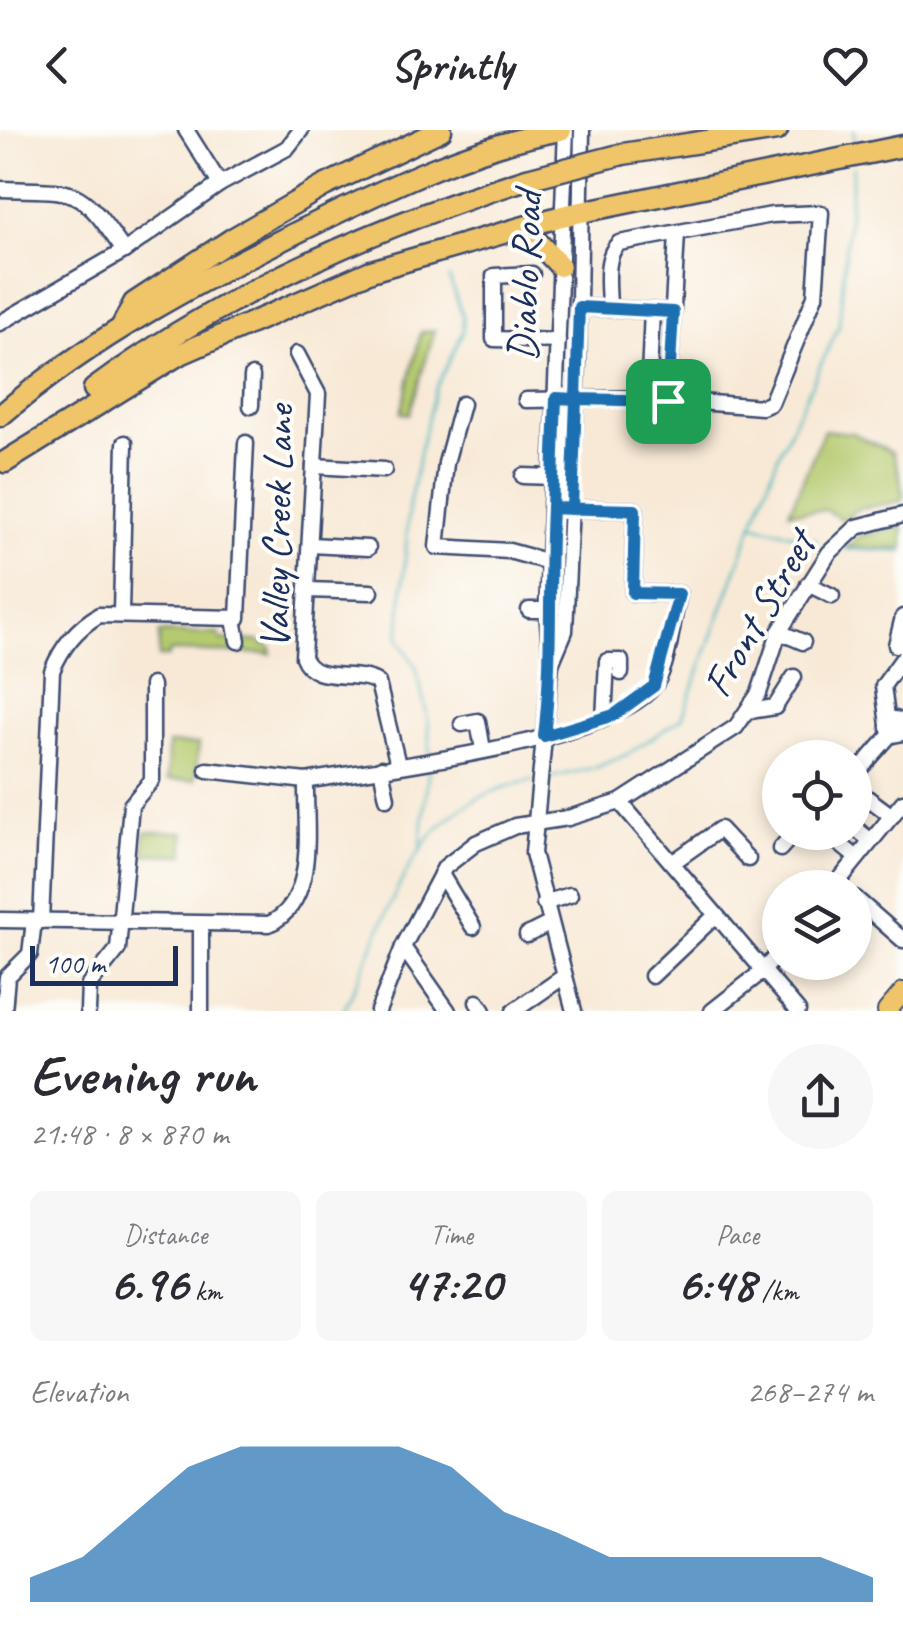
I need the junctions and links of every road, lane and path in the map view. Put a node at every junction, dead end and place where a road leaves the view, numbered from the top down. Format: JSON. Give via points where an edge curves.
{"nodes":[{"id":1,"x":186,"y":130,"type":"edge"},
{"id":2,"x":301,"y":130,"type":"edge"},
{"id":3,"x":441,"y":130,"type":"edge"},
{"id":4,"x":563,"y":130,"type":"edge"},
{"id":5,"x":582,"y":130,"type":"edge"},
{"id":6,"x":777,"y":130,"type":"edge"},
{"id":7,"x":536,"y":133,"type":"edge"},
{"id":8,"x":901,"y":146,"type":"edge"},
{"id":9,"x":220,"y":184,"type":"junction"},
{"id":10,"x":0,"y":188,"type":"edge"},
{"id":11,"x":572,"y":214,"type":"junction"},
{"id":12,"x":512,"y":232,"type":"junction"},
{"id":13,"x":677,"y":233,"type":"junction"},
{"id":14,"x":124,"y":251,"type":"junction"},
{"id":15,"x":560,"y":266,"type":"junction"},
{"id":16,"x":532,"y":274,"type":"dead end"},
{"id":17,"x":579,"y":307,"type":"junction"},
{"id":18,"x":609,"y":309,"type":"junction"},
{"id":19,"x":652,"y":311,"type":"junction"},
{"id":20,"x":673,"y":312,"type":"junction"},
{"id":21,"x":0,"y":324,"type":"edge"},
{"id":22,"x":121,"y":328,"type":"junction"},
{"id":23,"x":558,"y":341,"type":"junction"},
{"id":24,"x":297,"y":354,"type":"dead end"},
{"id":25,"x":252,"y":376,"type":"dead end"},
{"id":26,"x":556,"y":398,"type":"junction"},
{"id":27,"x":648,"y":398,"type":"junction"},
{"id":28,"x":576,"y":399,"type":"junction"},
{"id":29,"x":526,"y":400,"type":"dead end"},
{"id":30,"x":668,"y":401,"type":"junction"},
{"id":31,"x":462,"y":404,"type":"dead end"},
{"id":32,"x":250,"y":406,"type":"dead end"},
{"id":33,"x":0,"y":416,"type":"edge"},
{"id":34,"x":125,"y":443,"type":"dead end"},
{"id":35,"x":246,"y":443,"type":"dead end"},
{"id":36,"x":2,"y":464,"type":"edge"},
{"id":37,"x":314,"y":466,"type":"junction"},
{"id":38,"x":384,"y":470,"type":"dead end"},
{"id":39,"x":523,"y":476,"type":"dead end"},
{"id":40,"x":552,"y":480,"type":"junction"},
{"id":41,"x":572,"y":484,"type":"junction"},
{"id":42,"x":552,"y":508,"type":"junction"},
{"id":43,"x":572,"y":509,"type":"junction"},
{"id":44,"x":903,"y":515,"type":"edge"},
{"id":45,"x":310,"y":545,"type":"junction"},
{"id":46,"x":368,"y":548,"type":"dead end"},
{"id":47,"x":549,"y":562,"type":"junction"},
{"id":48,"x":808,"y":584,"type":"junction"},
{"id":49,"x":307,"y":590,"type":"junction"},
{"id":50,"x":371,"y":592,"type":"dead end"},
{"id":51,"x":832,"y":596,"type":"dead end"},
{"id":52,"x":529,"y":610,"type":"dead end"},
{"id":53,"x":547,"y":610,"type":"junction"},
{"id":54,"x":120,"y":613,"type":"junction"},
{"id":55,"x":903,"y":617,"type":"edge"},
{"id":56,"x":234,"y":619,"type":"junction"},
{"id":57,"x":779,"y":632,"type":"junction"},
{"id":58,"x":238,"y":640,"type":"dead end"},
{"id":59,"x":804,"y":642,"type":"dead end"},
{"id":60,"x":903,"y":645,"type":"edge"},
{"id":61,"x":903,"y":658,"type":"edge"},
{"id":62,"x":552,"y":664,"type":"junction"},
{"id":63,"x":621,"y":673,"type":"dead end"},
{"id":64,"x":794,"y":677,"type":"dead end"},
{"id":65,"x":152,"y":685,"type":"dead end"},
{"id":66,"x":903,"y":704,"type":"edge"},
{"id":67,"x":750,"y":711,"type":"junction"},
{"id":68,"x":604,"y":719,"type":"junction"},
{"id":69,"x":462,"y":724,"type":"dead end"},
{"id":70,"x":894,"y":727,"type":"edge"},
{"id":71,"x":544,"y":736,"type":"junction"},
{"id":72,"x":483,"y":750,"type":"junction"},
{"id":73,"x":872,"y":755,"type":"edge"},
{"id":74,"x":402,"y":764,"type":"junction"},
{"id":75,"x":381,"y":768,"type":"junction"},
{"id":76,"x":207,"y":770,"type":"dead end"},
{"id":77,"x":306,"y":781,"type":"junction"},
{"id":78,"x":387,"y":798,"type":"dead end"},
{"id":79,"x":872,"y":801,"type":"edge"},
{"id":80,"x":620,"y":802,"type":"junction"},
{"id":81,"x":903,"y":802,"type":"edge"},
{"id":82,"x":892,"y":816,"type":"junction"},
{"id":83,"x":534,"y":821,"type":"junction"},
{"id":84,"x":872,"y":840,"type":"edge"},
{"id":85,"x":847,"y":850,"type":"edge"},
{"id":86,"x":864,"y":850,"type":"edge"},
{"id":87,"x":857,"y":858,"type":"junction"},
{"id":88,"x":748,"y":859,"type":"dead end"},
{"id":89,"x":672,"y":863,"type":"junction"},
{"id":90,"x":849,"y":870,"type":"edge"},
{"id":91,"x":441,"y":874,"type":"junction"},
{"id":92,"x":570,"y":895,"type":"dead end"},
{"id":93,"x":544,"y":903,"type":"junction"},
{"id":94,"x":872,"y":913,"type":"edge"},
{"id":95,"x":716,"y":915,"type":"junction"},
{"id":96,"x":0,"y":920,"type":"edge"},
{"id":97,"x":38,"y":920,"type":"junction"},
{"id":98,"x":119,"y":923,"type":"junction"},
{"id":99,"x":549,"y":924,"type":"junction"},
{"id":100,"x":201,"y":925,"type":"junction"},
{"id":101,"x":473,"y":927,"type":"dead end"},
{"id":102,"x":527,"y":934,"type":"dead end"},
{"id":103,"x":903,"y":940,"type":"edge"},
{"id":104,"x":403,"y":947,"type":"junction"},
{"id":105,"x":762,"y":970,"type":"edge"},
{"id":106,"x":762,"y":972,"type":"edge"},
{"id":107,"x":652,"y":976,"type":"dead end"},
{"id":108,"x":563,"y":978,"type":"junction"},
{"id":109,"x":771,"y":980,"type":"edge"},
{"id":110,"x":903,"y":992,"type":"edge"},
{"id":111,"x":522,"y":1008,"type":"edge"},
{"id":112,"x":377,"y":1009,"type":"edge"},
{"id":113,"x":444,"y":1010,"type":"edge"},
{"id":114,"x":4,"y":1011,"type":"edge"},
{"id":115,"x":88,"y":1011,"type":"edge"},
{"id":116,"x":201,"y":1011,"type":"edge"},
{"id":117,"x":574,"y":1011,"type":"edge"},
{"id":118,"x":712,"y":1011,"type":"edge"},
{"id":119,"x":798,"y":1011,"type":"edge"},
{"id":120,"x":887,"y":1011,"type":"edge"}],
"edges":[{"from":1,"to":9,"type":"street"},
{"from":2,"to":9,"type":"street","via":[[287,148]]},
{"from":3,"to":22,"type":"highway","via":[[232,239],[134,303]]},
{"from":4,"to":7,"type":"highway"},
{"from":4,"to":11,"type":"street","name":"Diablo Road"},
{"from":5,"to":11,"type":"street","name":"Diablo Road"},
{"from":6,"to":36,"type":"highway","bridge":true,"via":[[623,154],[390,226],[251,292],[106,380]]},
{"from":7,"to":22,"type":"highway","via":[[376,193]]},
{"from":8,"to":11,"type":"highway"},
{"from":9,"to":14,"type":"street"},
{"from":10,"to":14,"type":"street","via":[[63,191],[90,201]]},
{"from":11,"to":12,"type":"highway"},
{"from":11,"to":15,"type":"street","name":"Diablo Road"},
{"from":11,"to":17,"type":"street","name":"Diablo Road"},
{"from":12,"to":15,"type":"highway","via":[[531,235]]},
{"from":12,"to":36,"type":"highway","via":[[371,272],[220,334],[138,377]]},
{"from":13,"to":18,"type":"street","via":[[611,250]]},
{"from":13,"to":20,"type":"street"},
{"from":13,"to":30,"type":"street","via":[[820,213],[815,296],[776,395],[762,407]]},
{"from":14,"to":21,"type":"street"},
{"from":15,"to":23,"type":"street","name":"Diablo Road"},
{"from":16,"to":23,"type":"street","via":[[494,276],[494,339]]},
{"from":17,"to":18,"type":"street"},
{"from":17,"to":28,"type":"street","name":"Diablo Road"},
{"from":18,"to":19,"type":"street"},
{"from":19,"to":20,"type":"street"},
{"from":19,"to":27,"type":"street"},
{"from":20,"to":30,"type":"street"},
{"from":22,"to":33,"type":"highway"},
{"from":23,"to":26,"type":"street","name":"Diablo Road"},
{"from":24,"to":37,"type":"street","name":"Valley Creek Lane","via":[[318,394]]},
{"from":25,"to":32,"type":"street"},
{"from":26,"to":28,"type":"street"},
{"from":26,"to":29,"type":"street"},
{"from":26,"to":40,"type":"street","name":"Diablo Road"},
{"from":27,"to":28,"type":"street"},
{"from":27,"to":30,"type":"street"},
{"from":28,"to":41,"type":"street","name":"Diablo Road"},
{"from":31,"to":47,"type":"street","via":[[446,463],[437,547],[509,550]]},
{"from":34,"to":54,"type":"street"},
{"from":35,"to":56,"type":"street","via":[[240,614]]},
{"from":37,"to":38,"type":"street"},
{"from":37,"to":45,"type":"street","name":"Valley Creek Lane"},
{"from":39,"to":40,"type":"street"},
{"from":40,"to":41,"type":"street"},
{"from":40,"to":42,"type":"street","name":"Diablo Road"},
{"from":41,"to":43,"type":"street","name":"Diablo Road"},
{"from":42,"to":43,"type":"street"},
{"from":42,"to":47,"type":"street","name":"Diablo Road"},
{"from":43,"to":62,"type":"street","name":"Diablo Road","via":[[565,631]]},
{"from":43,"to":68,"type":"street","via":[[635,510],[633,593],[679,594],[654,686]]},
{"from":44,"to":48,"type":"street","name":"Front Street","via":[[844,529]]},
{"from":45,"to":46,"type":"street"},
{"from":45,"to":49,"type":"street","name":"Valley Creek Lane"},
{"from":47,"to":53,"type":"street","name":"Diablo Road"},
{"from":48,"to":51,"type":"street"},
{"from":48,"to":57,"type":"street","name":"Front Street"},
{"from":49,"to":50,"type":"street"},
{"from":49,"to":74,"type":"street","name":"Valley Creek Lane","via":[[307,667],[378,683]]},
{"from":52,"to":53,"type":"street"},
{"from":53,"to":62,"type":"street","name":"Diablo Road"},
{"from":54,"to":56,"type":"street"},
{"from":54,"to":97,"type":"street","via":[[85,623],[52,670]]},
{"from":55,"to":60,"type":"street","via":[[896,645]]},
{"from":56,"to":58,"type":"street"},
{"from":57,"to":59,"type":"street"},
{"from":57,"to":67,"type":"street","name":"Front Street"},
{"from":61,"to":70,"type":"street","via":[[884,686]]},
{"from":62,"to":71,"type":"street","name":"Diablo Road"},
{"from":63,"to":68,"type":"street","via":[[621,661],[607,661]]},
{"from":64,"to":67,"type":"street","via":[[775,708]]},
{"from":65,"to":98,"type":"street","via":[[152,780],[128,814],[127,888]]},
{"from":66,"to":70,"type":"street"},
{"from":67,"to":80,"type":"street","name":"Front Street","via":[[736,727]]},
{"from":68,"to":71,"type":"street"},
{"from":69,"to":72,"type":"street","via":[[478,721]]},
{"from":70,"to":73,"type":"street"},
{"from":71,"to":72,"type":"street"},
{"from":71,"to":83,"type":"street","name":"Diablo Road"},
{"from":72,"to":74,"type":"street"},
{"from":74,"to":75,"type":"street"},
{"from":75,"to":77,"type":"street"},
{"from":75,"to":78,"type":"street"},
{"from":76,"to":77,"type":"street"},
{"from":77,"to":100,"type":"street","via":[[303,876],[293,907],[253,927]]},
{"from":79,"to":82,"type":"street"},
{"from":80,"to":83,"type":"street","name":"Front Street"},
{"from":80,"to":89,"type":"street"},
{"from":81,"to":82,"type":"street"},
{"from":82,"to":84,"type":"street"},
{"from":83,"to":91,"type":"street","name":"Front Street","via":[[476,843]]},
{"from":83,"to":93,"type":"street","name":"Diablo Road"},
{"from":85,"to":87,"type":"street"},
{"from":86,"to":87,"type":"street"},
{"from":87,"to":90,"type":"street"},
{"from":88,"to":89,"type":"street","via":[[720,829]]},
{"from":89,"to":95,"type":"street"},
{"from":91,"to":101,"type":"street"},
{"from":91,"to":104,"type":"street","name":"Front Street"},
{"from":92,"to":93,"type":"street"},
{"from":93,"to":99,"type":"street","name":"Diablo Road"},
{"from":94,"to":103,"type":"street"},
{"from":95,"to":105,"type":"street"},
{"from":95,"to":107,"type":"street"},
{"from":96,"to":97,"type":"street"},
{"from":97,"to":98,"type":"street"},
{"from":97,"to":114,"type":"street","via":[[30,954],[7,977]]},
{"from":98,"to":100,"type":"street"},
{"from":98,"to":115,"type":"street","via":[[118,949],[89,985]]},
{"from":99,"to":102,"type":"street"},
{"from":99,"to":108,"type":"street","name":"Diablo Road"},
{"from":100,"to":116,"type":"street"},
{"from":104,"to":112,"type":"street","name":"Front Street"},
{"from":104,"to":113,"type":"street"},
{"from":106,"to":118,"type":"street"},
{"from":108,"to":111,"type":"street"},
{"from":108,"to":117,"type":"street","name":"Diablo Road"},
{"from":109,"to":119,"type":"street"},
{"from":110,"to":120,"type":"main road"}]}
